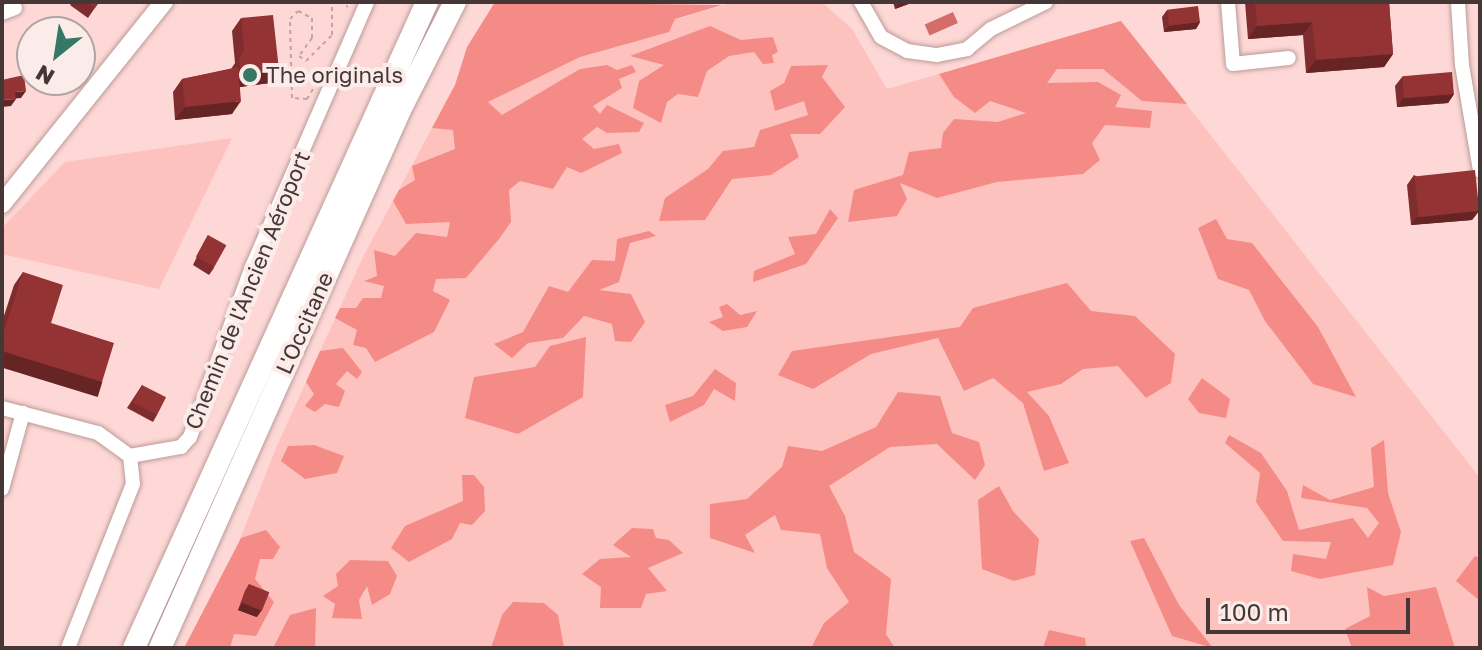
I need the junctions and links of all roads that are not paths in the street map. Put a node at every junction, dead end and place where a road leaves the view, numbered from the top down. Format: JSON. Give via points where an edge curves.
{"nodes":[{"id":1,"x":164,"y":2,"type":"edge"},
{"id":2,"x":367,"y":2,"type":"edge"},
{"id":3,"x":408,"y":2,"type":"edge"},
{"id":4,"x":427,"y":2,"type":"edge"},
{"id":5,"x":455,"y":2,"type":"edge"},
{"id":6,"x":468,"y":2,"type":"edge"},
{"id":7,"x":861,"y":2,"type":"edge"},
{"id":8,"x":1046,"y":2,"type":"edge"},
{"id":9,"x":1228,"y":2,"type":"edge"},
{"id":10,"x":1458,"y":2,"type":"edge"},
{"id":11,"x":443,"y":26,"type":"junction"},
{"id":12,"x":1289,"y":58,"type":"dead end"},
{"id":13,"x":391,"y":71,"type":"junction"},
{"id":14,"x":1480,"y":170,"type":"edge"},
{"id":15,"x":2,"y":204,"type":"edge"},
{"id":16,"x":2,"y":408,"type":"edge"},
{"id":17,"x":23,"y":413,"type":"junction"},
{"id":18,"x":130,"y":456,"type":"junction"},
{"id":19,"x":2,"y":489,"type":"edge"},
{"id":20,"x":68,"y":648,"type":"edge"},
{"id":21,"x":134,"y":648,"type":"edge"},
{"id":22,"x":160,"y":648,"type":"edge"}],
"edges":[{"from":1,"to":15,"type":"main road"},
{"from":2,"to":18,"type":"street","name":"Chemin de l'Ancien Aéroport","via":[[251,269],[190,437],[181,447]]},
{"from":3,"to":13,"type":"highway"},
{"from":4,"to":13,"type":"highway","name":"L'Occitane"},
{"from":5,"to":11,"type":"highway","name":"L'Occitane"},
{"from":6,"to":11,"type":"highway"},
{"from":7,"to":8,"type":"street","via":[[881,37],[907,51],[937,55],[967,49],[991,29]]},
{"from":9,"to":12,"type":"street","via":[[1233,64]]},
{"from":10,"to":14,"type":"street","via":[[1462,65]]},
{"from":11,"to":22,"type":"highway","name":"L'Occitane","via":[[401,108]]},
{"from":13,"to":21,"type":"highway","name":"L'Occitane"},
{"from":16,"to":17,"type":"street"},
{"from":17,"to":18,"type":"street","via":[[98,433]]},
{"from":17,"to":19,"type":"street"},
{"from":18,"to":20,"type":"street","via":[[133,484]]}]}
